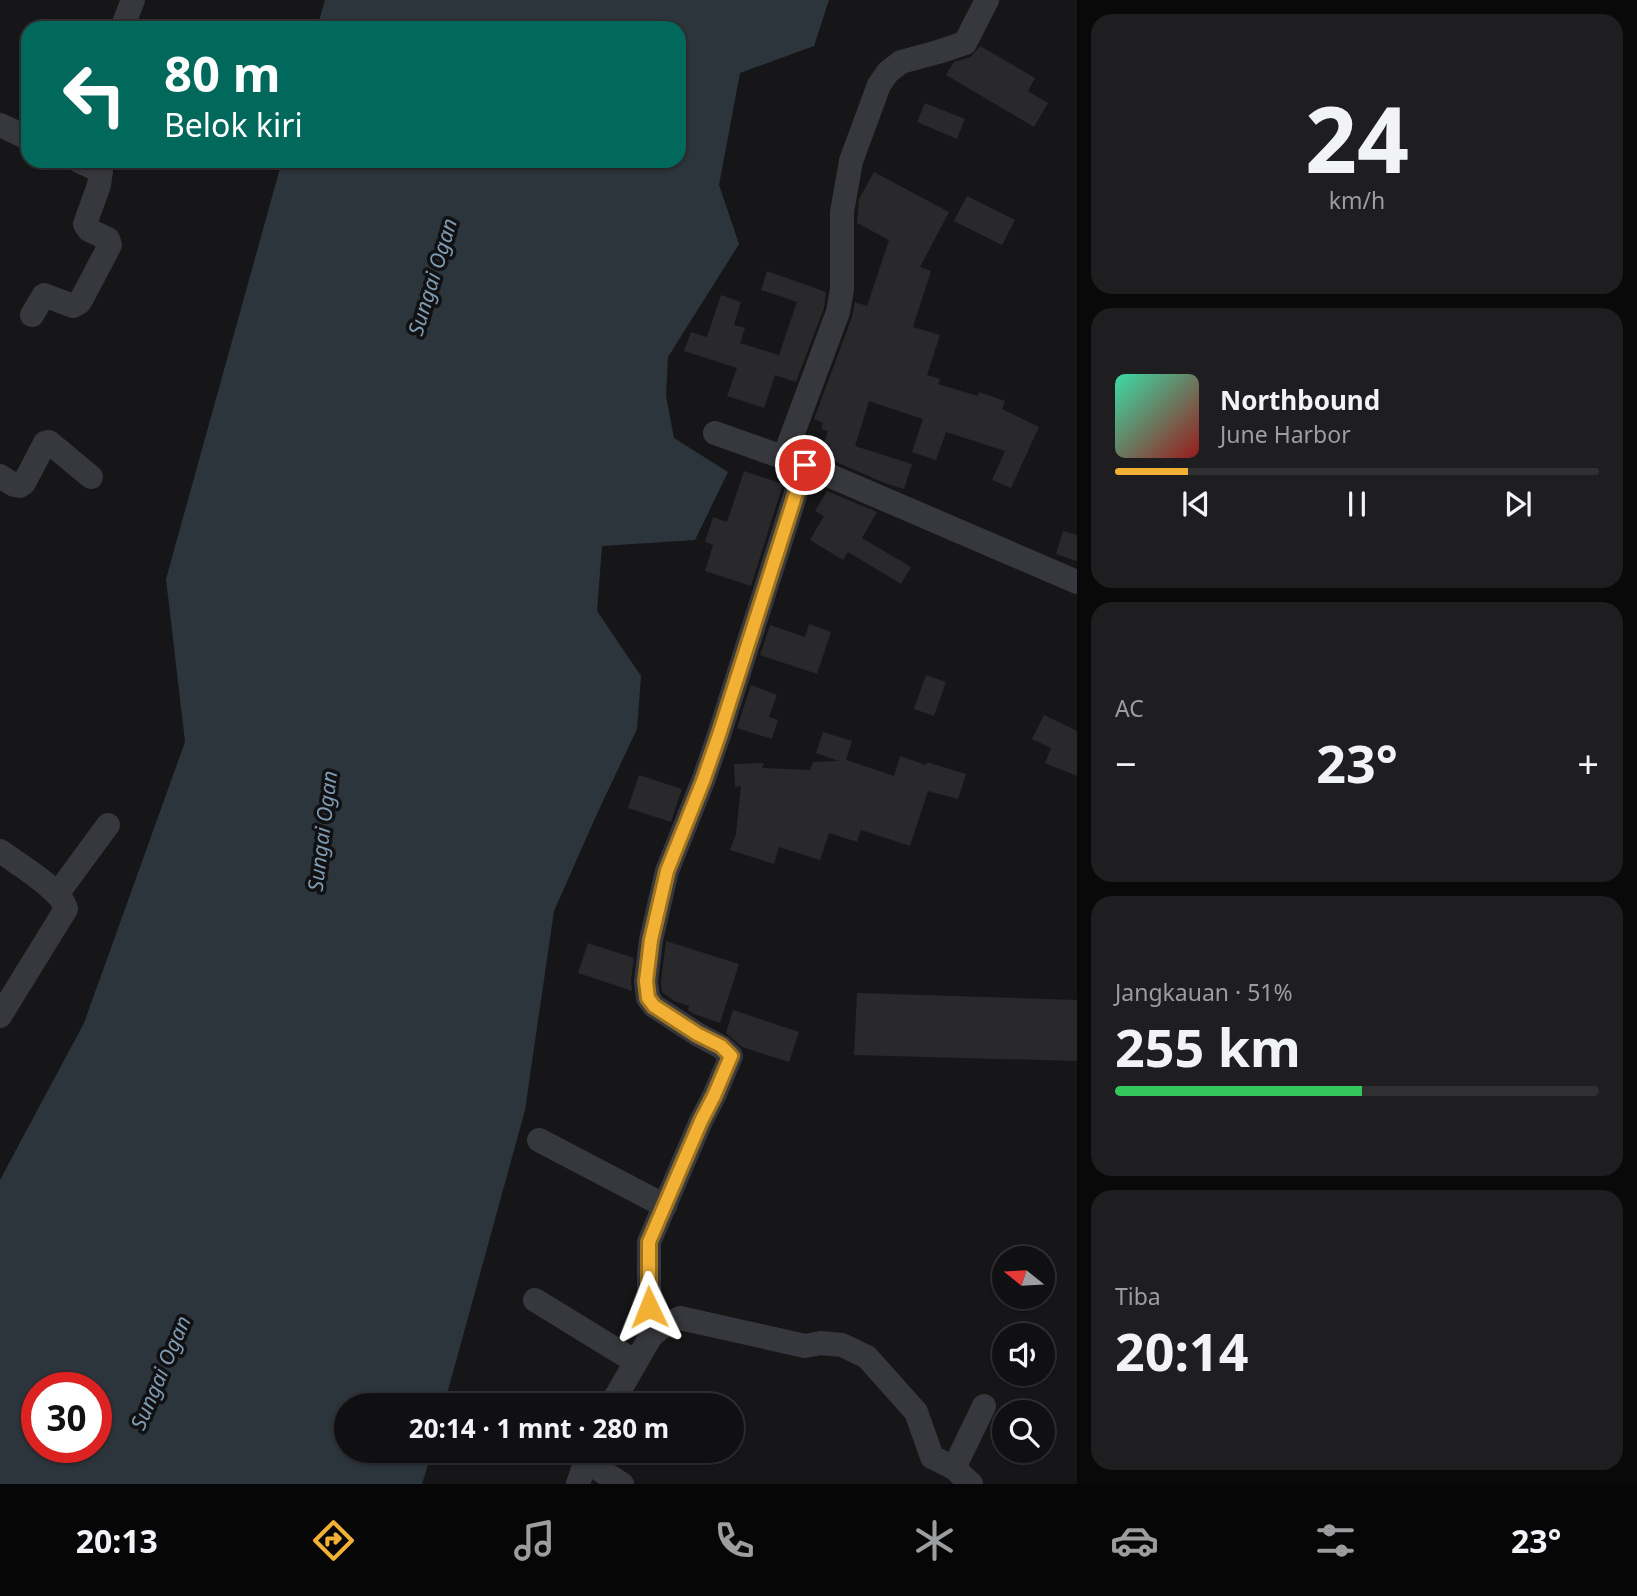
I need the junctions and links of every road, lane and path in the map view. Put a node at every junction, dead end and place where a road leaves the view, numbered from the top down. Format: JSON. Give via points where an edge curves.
{"nodes":[{"id":1,"x":134,"y":0,"type":"edge"},
{"id":2,"x":987,"y":0,"type":"edge"},
{"id":3,"x":124,"y":21,"type":"edge"},
{"id":4,"x":0,"y":125,"type":"edge"},
{"id":5,"x":21,"y":135,"type":"edge"},
{"id":6,"x":94,"y":168,"type":"edge"},
{"id":7,"x":33,"y":315,"type":"dead end"},
{"id":8,"x":715,"y":433,"type":"dead end"},
{"id":9,"x":795,"y":461,"type":"junction"},
{"id":10,"x":0,"y":476,"type":"edge"},
{"id":11,"x":91,"y":477,"type":"dead end"},
{"id":12,"x":1077,"y":582,"type":"edge"},
{"id":13,"x":107,"y":825,"type":"dead end"},
{"id":14,"x":0,"y":851,"type":"edge"},
{"id":15,"x":58,"y":893,"type":"junction"},
{"id":16,"x":0,"y":1016,"type":"edge"},
{"id":17,"x":538,"y":1140,"type":"dead end"},
{"id":18,"x":665,"y":1206,"type":"junction"},
{"id":19,"x":535,"y":1300,"type":"dead end"},
{"id":20,"x":651,"y":1336,"type":"junction"},
{"id":21,"x":636,"y":1362,"type":"junction"},
{"id":22,"x":618,"y":1393,"type":"edge"},
{"id":23,"x":984,"y":1406,"type":"dead end"},
{"id":24,"x":584,"y":1465,"type":"edge"},
{"id":25,"x":963,"y":1476,"type":"edge"},
{"id":26,"x":622,"y":1484,"type":"edge"}],
"edges":[{"from":1,"to":3,"type":"street"},
{"from":2,"to":9,"type":"street","via":[[963,44],[901,61],[880,85],[851,161],[842,212],[838,312]]},
{"from":4,"to":5,"type":"street"},
{"from":6,"to":7,"type":"street","via":[[101,171],[99,185],[85,224],[110,245],[80,302],[73,306],[44,295]]},
{"from":8,"to":9,"type":"street"},
{"from":9,"to":12,"type":"street"},
{"from":9,"to":18,"type":"street","via":[[719,735],[667,871],[651,940],[648,998],[731,1056]]},
{"from":10,"to":11,"type":"street","via":[[20,486],[49,442]]},
{"from":13,"to":15,"type":"street"},
{"from":14,"to":15,"type":"street"},
{"from":15,"to":16,"type":"street","via":[[65,904],[64,915]]},
{"from":17,"to":18,"type":"street"},
{"from":18,"to":20,"type":"street","via":[[649,1242]]},
{"from":19,"to":21,"type":"street"},
{"from":20,"to":21,"type":"street"},
{"from":20,"to":25,"type":"street","via":[[680,1318],[804,1346],[842,1345],[867,1357],[916,1412],[932,1457]]},
{"from":21,"to":22,"type":"street"},
{"from":23,"to":25,"type":"street"},
{"from":24,"to":26,"type":"street"}]}
